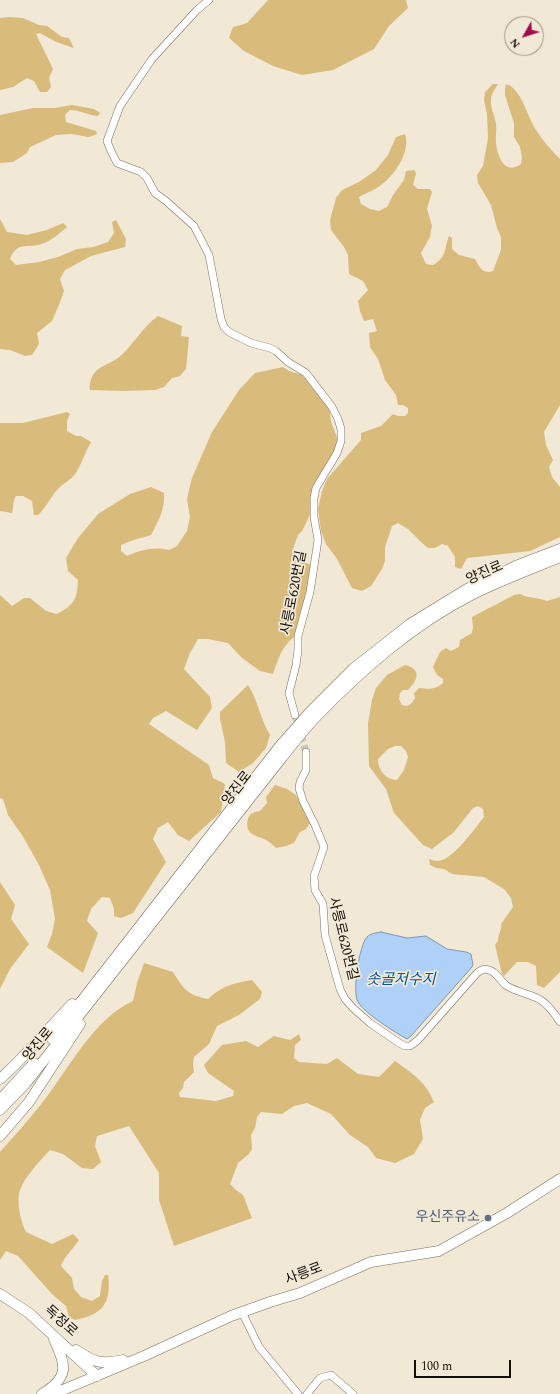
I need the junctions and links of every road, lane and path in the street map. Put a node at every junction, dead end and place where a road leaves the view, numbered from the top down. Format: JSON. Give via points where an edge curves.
{"nodes":[{"id":1,"x":209,"y":0,"type":"edge"},
{"id":2,"x":560,"y":549,"type":"edge"},
{"id":3,"x":560,"y":557,"type":"edge"},
{"id":4,"x":295,"y":715,"type":"tunnel mouth"},
{"id":5,"x":306,"y":752,"type":"tunnel mouth"},
{"id":6,"x":122,"y":949,"type":"junction"},
{"id":7,"x":119,"y":965,"type":"junction"},
{"id":8,"x":560,"y":1022,"type":"edge"},
{"id":9,"x":0,"y":1079,"type":"edge"},
{"id":10,"x":0,"y":1100,"type":"edge"},
{"id":11,"x":0,"y":1110,"type":"edge"},
{"id":12,"x":0,"y":1136,"type":"edge"},
{"id":13,"x":560,"y":1179,"type":"edge"},
{"id":14,"x":0,"y":1292,"type":"edge"},
{"id":15,"x":242,"y":1312,"type":"junction"},
{"id":16,"x":53,"y":1335,"type":"junction"},
{"id":17,"x":144,"y":1356,"type":"junction"},
{"id":18,"x":97,"y":1376,"type":"junction"},
{"id":19,"x":42,"y":1394,"type":"edge"},
{"id":20,"x":53,"y":1394,"type":"edge"},
{"id":21,"x":298,"y":1394,"type":"edge"},
{"id":22,"x":307,"y":1394,"type":"edge"},
{"id":23,"x":353,"y":1394,"type":"edge"}],
"edges":[{"from":1,"to":4,"type":"street","name":"사릉로620번길","via":[[152,59],[120,106],[107,141],[117,163],[141,172],[155,192],[194,226],[209,255],[224,327],[240,338],[276,351],[306,373],[338,419],[341,442],[316,488],[314,498],[318,540],[289,693]]},
{"from":2,"to":6,"type":"main road","name":"양진로","via":[[467,589],[410,624],[354,668],[280,746]]},
{"from":3,"to":7,"type":"main road","name":"양진로","via":[[493,585],[449,608],[396,643],[344,688],[312,721],[270,772]]},
{"from":5,"to":8,"type":"street","name":"사릉로620번길","via":[[306,770],[299,788],[324,847],[314,876],[315,890],[323,904],[325,935],[340,989],[353,1008],[370,1023],[405,1046],[410,1046],[477,973],[487,969],[508,986],[543,1002]]},
{"from":6,"to":9,"type":"main road"},
{"from":6,"to":10,"type":"main road","name":"양진로","via":[[28,1069]]},
{"from":7,"to":11,"type":"main road","name":"양진로","via":[[26,1083]]},
{"from":7,"to":12,"type":"main road","via":[[29,1102]]},
{"from":13,"to":15,"type":"main road","name":"사릉로","via":[[439,1252],[371,1262],[300,1293]]},
{"from":14,"to":16,"type":"main road","name":"독정로"},
{"from":15,"to":17,"type":"main road","name":"사릉로"},
{"from":15,"to":21,"type":"street","via":[[259,1347]]},
{"from":16,"to":17,"type":"main road","via":[[98,1362],[111,1363]]},
{"from":16,"to":18,"type":"main road","name":"독정로"},
{"from":16,"to":19,"type":"main road","via":[[63,1361],[62,1375],[56,1385]]},
{"from":17,"to":18,"type":"main road","name":"사릉로"},
{"from":18,"to":20,"type":"main road","name":"사릉로"},
{"from":22,"to":23,"type":"street","via":[[320,1378],[331,1375]]}]}
